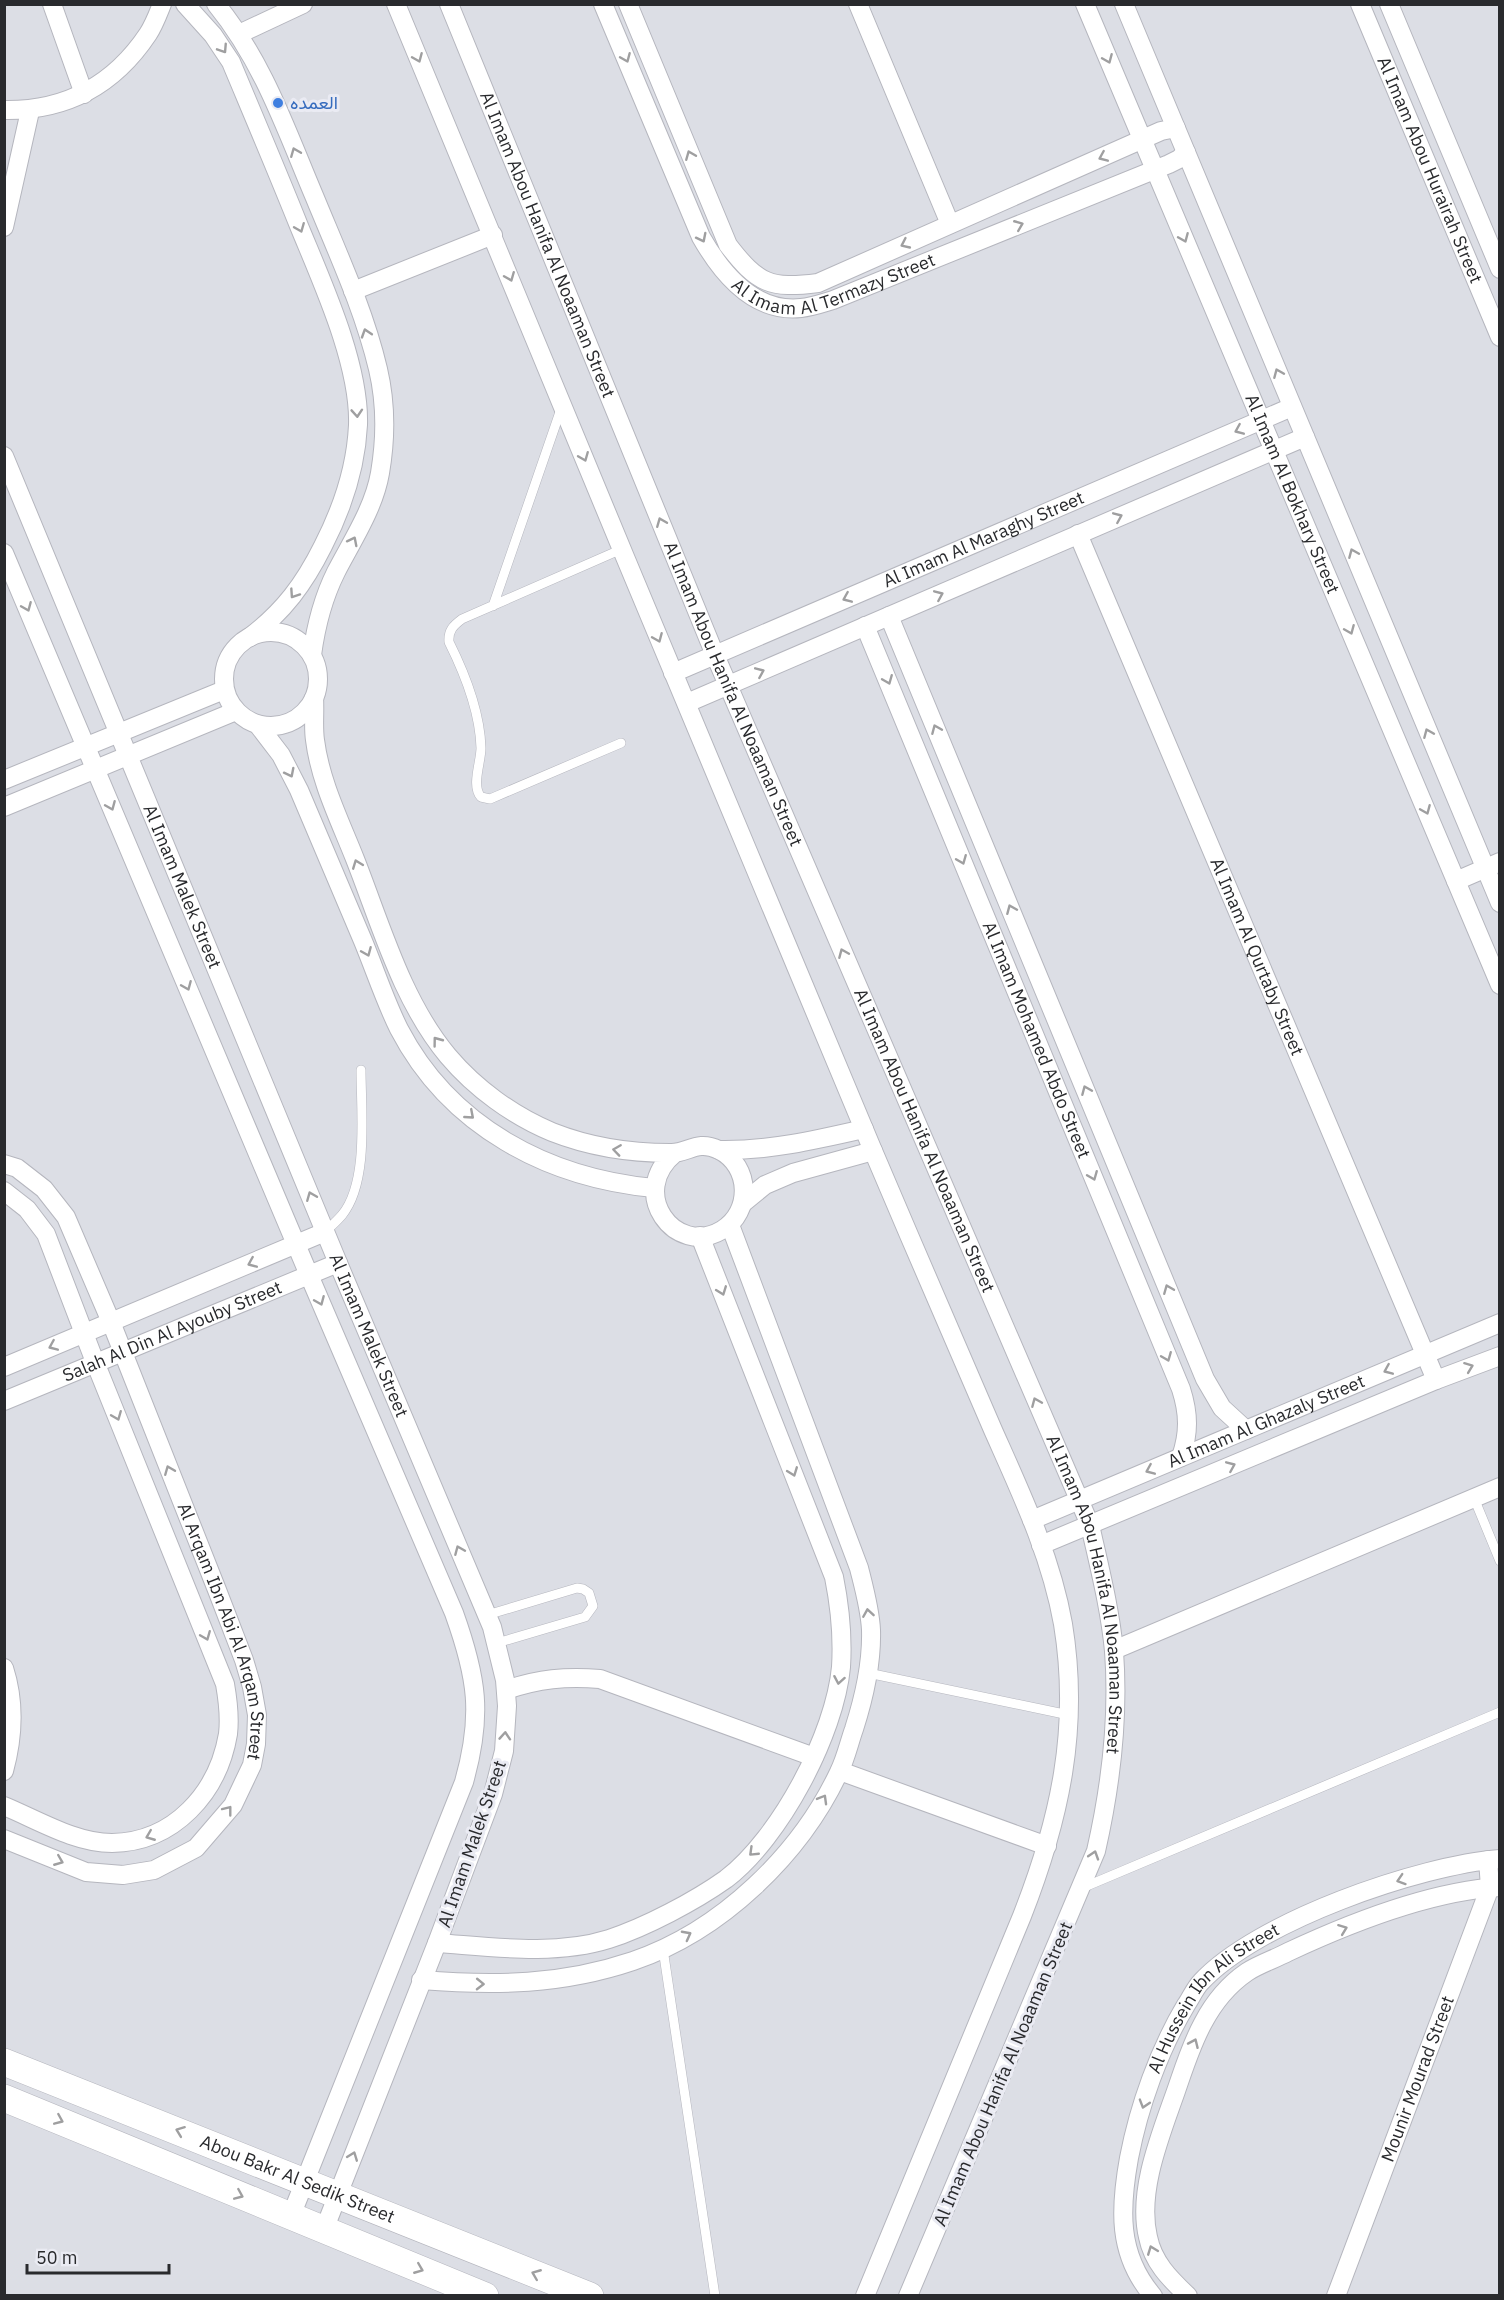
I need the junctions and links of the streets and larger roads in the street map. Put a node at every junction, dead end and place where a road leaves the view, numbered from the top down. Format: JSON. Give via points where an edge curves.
{"nodes":[{"id":1,"x":52,"y":4,"type":"edge"},
{"id":2,"x":162,"y":4,"type":"edge"},
{"id":3,"x":185,"y":4,"type":"edge"},
{"id":4,"x":216,"y":4,"type":"edge"},
{"id":5,"x":303,"y":4,"type":"edge"},
{"id":6,"x":396,"y":4,"type":"edge"},
{"id":7,"x":449,"y":4,"type":"edge"},
{"id":8,"x":603,"y":4,"type":"edge"},
{"id":9,"x":628,"y":4,"type":"edge"},
{"id":10,"x":858,"y":4,"type":"edge"},
{"id":11,"x":1085,"y":4,"type":"edge"},
{"id":12,"x":1124,"y":4,"type":"edge"},
{"id":13,"x":1360,"y":4,"type":"edge"},
{"id":14,"x":1389,"y":4,"type":"edge"},
{"id":15,"x":239,"y":34,"type":"junction"},
{"id":16,"x":84,"y":94,"type":"junction"},
{"id":17,"x":4,"y":110,"type":"edge"},
{"id":18,"x":30,"y":111,"type":"junction"},
{"id":19,"x":1176,"y":128,"type":"junction"},
{"id":20,"x":1142,"y":141,"type":"junction"},
{"id":21,"x":1186,"y":152,"type":"junction"},
{"id":22,"x":1154,"y":170,"type":"junction"},
{"id":23,"x":1468,"y":195,"type":"junction"},
{"id":24,"x":1444,"y":205,"type":"junction"},
{"id":25,"x":973,"y":214,"type":"junction"},
{"id":26,"x":950,"y":224,"type":"junction"},
{"id":27,"x":4,"y":227,"type":"edge"},
{"id":28,"x":928,"y":233,"type":"junction"},
{"id":29,"x":493,"y":235,"type":"junction"},
{"id":30,"x":979,"y":240,"type":"junction"},
{"id":31,"x":937,"y":258,"type":"junction"},
{"id":32,"x":1500,"y":269,"type":"edge"},
{"id":33,"x":353,"y":291,"type":"junction"},
{"id":34,"x":1500,"y":337,"type":"edge"},
{"id":35,"x":1292,"y":407,"type":"junction"},
{"id":36,"x":1262,"y":420,"type":"junction"},
{"id":37,"x":1305,"y":437,"type":"junction"},
{"id":38,"x":1275,"y":450,"type":"junction"},
{"id":39,"x":4,"y":456,"type":"edge"},
{"id":40,"x":1078,"y":534,"type":"junction"},
{"id":41,"x":4,"y":553,"type":"edge"},
{"id":42,"x":889,"y":616,"type":"junction"},
{"id":43,"x":865,"y":626,"type":"junction"},
{"id":44,"x":250,"y":637,"type":"junction"},
{"id":45,"x":312,"y":655,"type":"junction"},
{"id":46,"x":715,"y":655,"type":"junction"},
{"id":47,"x":673,"y":673,"type":"junction"},
{"id":48,"x":728,"y":685,"type":"junction"},
{"id":49,"x":224,"y":690,"type":"junction"},
{"id":50,"x":314,"y":698,"type":"junction"},
{"id":51,"x":687,"y":703,"type":"junction"},
{"id":52,"x":236,"y":711,"type":"junction"},
{"id":53,"x":258,"y":725,"type":"junction"},
{"id":54,"x":119,"y":733,"type":"junction"},
{"id":55,"x":86,"y":747,"type":"junction"},
{"id":56,"x":128,"y":755,"type":"junction"},
{"id":57,"x":96,"y":769,"type":"junction"},
{"id":58,"x":4,"y":780,"type":"edge"},
{"id":59,"x":4,"y":807,"type":"edge"},
{"id":60,"x":1492,"y":865,"type":"edge"},
{"id":61,"x":1456,"y":881,"type":"junction"},
{"id":62,"x":1499,"y":899,"type":"edge"},
{"id":63,"x":1468,"y":910,"type":"junction"},
{"id":64,"x":1035,"y":967,"type":"junction"},
{"id":65,"x":1011,"y":978,"type":"junction"},
{"id":66,"x":1500,"y":985,"type":"edge"},
{"id":67,"x":864,"y":1129,"type":"junction"},
{"id":68,"x":719,"y":1150,"type":"junction"},
{"id":69,"x":873,"y":1151,"type":"junction"},
{"id":70,"x":675,"y":1153,"type":"junction"},
{"id":71,"x":4,"y":1164,"type":"edge"},
{"id":72,"x":654,"y":1188,"type":"junction"},
{"id":73,"x":4,"y":1191,"type":"edge"},
{"id":74,"x":743,"y":1203,"type":"junction"},
{"id":75,"x":730,"y":1225,"type":"junction"},
{"id":76,"x":326,"y":1232,"type":"junction"},
{"id":77,"x":700,"y":1236,"type":"junction"},
{"id":78,"x":296,"y":1244,"type":"junction"},
{"id":79,"x":338,"y":1263,"type":"junction"},
{"id":80,"x":309,"y":1275,"type":"junction"},
{"id":81,"x":111,"y":1322,"type":"junction"},
{"id":82,"x":1500,"y":1323,"type":"edge"},
{"id":83,"x":84,"y":1333,"type":"junction"},
{"id":84,"x":122,"y":1351,"type":"junction"},
{"id":85,"x":1425,"y":1354,"type":"junction"},
{"id":86,"x":1500,"y":1356,"type":"edge"},
{"id":87,"x":95,"y":1362,"type":"junction"},
{"id":88,"x":4,"y":1367,"type":"edge"},
{"id":89,"x":1436,"y":1380,"type":"junction"},
{"id":90,"x":4,"y":1401,"type":"edge"},
{"id":91,"x":1246,"y":1430,"type":"junction"},
{"id":92,"x":1181,"y":1457,"type":"junction"},
{"id":93,"x":1500,"y":1487,"type":"edge"},
{"id":94,"x":1078,"y":1501,"type":"junction"},
{"id":95,"x":1032,"y":1520,"type":"junction"},
{"id":96,"x":1090,"y":1525,"type":"junction"},
{"id":97,"x":1041,"y":1545,"type":"junction"},
{"id":98,"x":217,"y":1590,"type":"junction"},
{"id":99,"x":192,"y":1601,"type":"junction"},
{"id":100,"x":1114,"y":1650,"type":"junction"},
{"id":101,"x":4,"y":1668,"type":"edge"},
{"id":102,"x":506,"y":1690,"type":"junction"},
{"id":103,"x":814,"y":1757,"type":"junction"},
{"id":104,"x":4,"y":1771,"type":"edge"},
{"id":105,"x":840,"y":1771,"type":"junction"},
{"id":106,"x":4,"y":1806,"type":"edge"},
{"id":107,"x":4,"y":1839,"type":"edge"},
{"id":108,"x":1047,"y":1846,"type":"junction"},
{"id":109,"x":1494,"y":1859,"type":"edge"},
{"id":110,"x":1426,"y":1873,"type":"junction"},
{"id":111,"x":1495,"y":1887,"type":"edge"},
{"id":112,"x":1432,"y":1897,"type":"junction"},
{"id":113,"x":437,"y":1943,"type":"junction"},
{"id":114,"x":422,"y":1980,"type":"junction"},
{"id":115,"x":4,"y":2062,"type":"edge"},
{"id":116,"x":4,"y":2098,"type":"edge"},
{"id":117,"x":305,"y":2180,"type":"junction"},
{"id":118,"x":1123,"y":2190,"type":"junction"},
{"id":119,"x":1148,"y":2192,"type":"junction"},
{"id":120,"x":338,"y":2194,"type":"junction"},
{"id":121,"x":291,"y":2216,"type":"junction"},
{"id":122,"x":324,"y":2230,"type":"junction"},
{"id":123,"x":485,"y":2295,"type":"edge"},
{"id":124,"x":591,"y":2295,"type":"edge"},
{"id":125,"x":864,"y":2295,"type":"edge"},
{"id":126,"x":908,"y":2295,"type":"edge"},
{"id":127,"x":1152,"y":2295,"type":"edge"},
{"id":128,"x":1188,"y":2295,"type":"edge"},
{"id":129,"x":1336,"y":2295,"type":"edge"}],
"edges":[{"from":1,"to":16,"type":"street"},
{"from":2,"to":16,"type":"street","via":[[149,33],[120,69]]},
{"from":3,"to":44,"type":"street","one_way":true,"via":[[213,34],[231,62],[329,298],[356,399],[358,424],[352,470],[330,532],[290,602]]},
{"from":4,"to":15,"type":"street"},
{"from":5,"to":15,"type":"street"},
{"from":6,"to":29,"type":"street","name":"Al Imam Abou Hanifa Al Noaaman Street","one_way":true},
{"from":46,"to":7,"type":"street","name":"Al Imam Abou Hanifa Al Noaaman Street","one_way":true},
{"from":8,"to":31,"type":"street","name":"Al Imam Al Termazy Street","one_way":true,"via":[[701,237],[731,279],[753,297],[773,306],[801,308],[833,300]]},
{"from":28,"to":9,"type":"street","name":"Al Imam Al Termazy Street","one_way":true,"via":[[818,283],[790,286],[763,281],[746,268],[728,245]]},
{"from":10,"to":26,"type":"street"},
{"from":11,"to":20,"type":"street","name":"Al Imam Al Bokhary Street","one_way":true},
{"from":12,"to":19,"type":"street","name":"Al Imam Al Bokhary Street"},
{"from":13,"to":24,"type":"street","name":"Al Imam Abou Hurairah Street"},
{"from":14,"to":23,"type":"street","name":"Al Imam Abou Hurairah Street"},
{"from":33,"to":15,"type":"street","one_way":true,"via":[[264,76]]},
{"from":16,"to":18,"type":"street"},
{"from":17,"to":18,"type":"street"},
{"from":18,"to":27,"type":"street"},
{"from":19,"to":20,"type":"street","name":"Al Imam Al Termazy Street"},
{"from":19,"to":21,"type":"street","name":"Al Imam Al Bokhary Street"},
{"from":20,"to":22,"type":"street","name":"Al Imam Al Bokhary Street"},
{"from":20,"to":25,"type":"street","name":"Al Imam Al Termazy Street","one_way":true},
{"from":21,"to":22,"type":"street","name":"Al Imam Al Termazy Street"},
{"from":35,"to":21,"type":"street","name":"Al Imam Al Bokhary Street","one_way":true},
{"from":30,"to":22,"type":"street","name":"Al Imam Al Termazy Street","one_way":true},
{"from":22,"to":36,"type":"street","name":"Al Imam Al Bokhary Street","one_way":true},
{"from":23,"to":24,"type":"street"},
{"from":23,"to":32,"type":"street","name":"Al Imam Abou Hurairah Street"},
{"from":24,"to":34,"type":"street","name":"Al Imam Abou Hurairah Street"},
{"from":25,"to":26,"type":"street","name":"Al Imam Al Termazy Street"},
{"from":25,"to":30,"type":"street","via":[[970,229]]},
{"from":26,"to":28,"type":"street","name":"Al Imam Al Termazy Street"},
{"from":28,"to":31,"type":"street","via":[[938,247]]},
{"from":29,"to":33,"type":"street"},
{"from":29,"to":47,"type":"street","name":"Al Imam Abou Hanifa Al Noaaman Street","one_way":true},
{"from":30,"to":31,"type":"street","name":"Al Imam Al Termazy Street"},
{"from":45,"to":33,"type":"street","one_way":true,"via":[[327,592],[380,475],[384,440],[378,369]]},
{"from":35,"to":36,"type":"street","name":"Al Imam Al Maraghy Street"},
{"from":35,"to":37,"type":"street","name":"Al Imam Al Bokhary Street"},
{"from":36,"to":38,"type":"street","name":"Al Imam Al Bokhary Street"},
{"from":36,"to":46,"type":"street","name":"Al Imam Al Maraghy Street","one_way":true},
{"from":37,"to":38,"type":"street","name":"Al Imam Al Maraghy Street"},
{"from":60,"to":37,"type":"street","name":"Al Imam Al Bokhary Street","one_way":true},
{"from":40,"to":38,"type":"street","name":"Al Imam Al Maraghy Street","one_way":true},
{"from":38,"to":61,"type":"street","name":"Al Imam Al Bokhary Street","one_way":true},
{"from":39,"to":54,"type":"street","name":"Al Imam Malek Street"},
{"from":42,"to":40,"type":"street","name":"Al Imam Al Maraghy Street","one_way":true},
{"from":40,"to":85,"type":"street","name":"Al Imam Al Qurtaby Street"},
{"from":41,"to":55,"type":"street","name":"Al Imam Malek Street","one_way":true},
{"from":42,"to":43,"type":"street","name":"Al Imam Al Maraghy Street"},
{"from":64,"to":42,"type":"street","name":"Al Imam Mohamed Abdo Street","one_way":true},
{"from":48,"to":43,"type":"street","name":"Al Imam Al Maraghy Street","one_way":true},
{"from":43,"to":65,"type":"street","name":"Al Imam Mohamed Abdo Street","one_way":true},
{"from":44,"to":45,"type":"street","via":[[285,634],[296,638]]},
{"from":44,"to":49,"type":"street","via":[[239,644],[226,665]]},
{"from":45,"to":50,"type":"street","via":[[319,676]]},
{"from":46,"to":47,"type":"street","name":"Al Imam Al Maraghy Street"},
{"from":46,"to":48,"type":"street","name":"Al Imam Abou Hanifa Al Noaaman Street"},
{"from":47,"to":51,"type":"street","name":"Al Imam Abou Hanifa Al Noaaman Street"},
{"from":48,"to":51,"type":"street","name":"Al Imam Al Maraghy Street"},
{"from":94,"to":48,"type":"street","name":"Al Imam Abou Hanifa Al Noaaman Street","one_way":true},
{"from":49,"to":52,"type":"street"},
{"from":49,"to":54,"type":"street"},
{"from":50,"to":53,"type":"street","via":[[309,708],[291,722]]},
{"from":70,"to":50,"type":"street","one_way":true,"via":[[612,1149],[550,1131],[495,1100],[448,1057],[429,1031],[399,972],[324,779],[315,740]]},
{"from":51,"to":67,"type":"street","name":"Al Imam Abou Hanifa Al Noaaman Street"},
{"from":52,"to":53,"type":"street"},
{"from":52,"to":56,"type":"street"},
{"from":53,"to":72,"type":"street","one_way":true,"via":[[281,755],[299,790],[399,1029],[435,1080],[480,1124],[534,1157],[592,1178]]},
{"from":54,"to":55,"type":"street"},
{"from":54,"to":56,"type":"street","name":"Al Imam Malek Street"},
{"from":55,"to":57,"type":"street","name":"Al Imam Malek Street"},
{"from":55,"to":58,"type":"street"},
{"from":56,"to":57,"type":"street"},
{"from":76,"to":56,"type":"street","name":"Al Imam Malek Street","one_way":true},
{"from":57,"to":59,"type":"street"},
{"from":57,"to":78,"type":"street","name":"Al Imam Malek Street","one_way":true},
{"from":60,"to":61,"type":"street"},
{"from":60,"to":62,"type":"street","name":"Al Imam Al Bokhary Street"},
{"from":61,"to":63,"type":"street","name":"Al Imam Al Bokhary Street"},
{"from":62,"to":63,"type":"street"},
{"from":63,"to":66,"type":"street","name":"Al Imam Al Bokhary Street"},
{"from":64,"to":65,"type":"street"},
{"from":91,"to":64,"type":"street","name":"Al Imam Mohamed Abdo Street","one_way":true,"via":[[1222,1408],[1206,1379]]},
{"from":65,"to":92,"type":"street","name":"Al Imam Mohamed Abdo Street","one_way":true,"via":[[1181,1389],[1188,1423]]},
{"from":67,"to":68,"type":"street","via":[[780,1147]]},
{"from":67,"to":69,"type":"street","name":"Al Imam Abou Hanifa Al Noaaman Street"},
{"from":68,"to":70,"type":"street","via":[[697,1146]]},
{"from":68,"to":74,"type":"street","via":[[730,1157],[743,1178]]},
{"from":69,"to":74,"type":"street","via":[[793,1173],[765,1185]]},
{"from":69,"to":95,"type":"street","name":"Al Imam Abou Hanifa Al Noaaman Street"},
{"from":70,"to":72,"type":"street","via":[[661,1168]]},
{"from":71,"to":81,"type":"street","name":"Al Arqam Ibn Abi Al Arqam Street","via":[[17,1168],[44,1189],[66,1217]]},
{"from":72,"to":77,"type":"street","via":[[655,1200],[666,1222],[688,1235]]},
{"from":73,"to":83,"type":"street","name":"Al Arqam Ibn Abi Al Arqam Street","via":[[27,1209],[46,1234]]},
{"from":74,"to":75,"type":"street"},
{"from":75,"to":77,"type":"street"},
{"from":105,"to":75,"type":"street","one_way":true,"via":[[868,1673],[871,1631],[859,1568]]},
{"from":76,"to":78,"type":"street","name":"Salah Al Din Al Ayouby Street"},
{"from":76,"to":79,"type":"street","name":"Al Imam Malek Street"},
{"from":77,"to":103,"type":"street","one_way":true,"via":[[834,1577],[841,1618],[841,1669],[832,1709]]},
{"from":78,"to":80,"type":"street","name":"Al Imam Malek Street"},
{"from":78,"to":81,"type":"street","name":"Salah Al Din Al Ayouby Street","one_way":true},
{"from":79,"to":80,"type":"street","name":"Salah Al Din Al Ayouby Street"},
{"from":102,"to":79,"type":"street","name":"Al Imam Malek Street","one_way":true,"via":[[487,1615]]},
{"from":80,"to":84,"type":"street","name":"Salah Al Din Al Ayouby Street"},
{"from":80,"to":117,"type":"street","name":"Al Imam Malek Street","one_way":true,"via":[[454,1613],[472,1667],[476,1725],[464,1782]]},
{"from":81,"to":83,"type":"street","name":"Salah Al Din Al Ayouby Street"},
{"from":81,"to":84,"type":"street","name":"Al Arqam Ibn Abi Al Arqam Street"},
{"from":82,"to":85,"type":"street","name":"Al Imam Al Ghazaly Street"},
{"from":83,"to":87,"type":"street","name":"Al Arqam Ibn Abi Al Arqam Street"},
{"from":83,"to":88,"type":"street","name":"Salah Al Din Al Ayouby Street","one_way":true},
{"from":84,"to":87,"type":"street","name":"Salah Al Din Al Ayouby Street"},
{"from":98,"to":84,"type":"street","name":"Al Arqam Ibn Abi Al Arqam Street","one_way":true},
{"from":85,"to":89,"type":"street","name":"Al Imam Al Qurtaby Street"},
{"from":85,"to":91,"type":"street","name":"Al Imam Al Ghazaly Street","one_way":true},
{"from":89,"to":86,"type":"street","name":"Al Imam Al Ghazaly Street","one_way":true},
{"from":87,"to":90,"type":"street","name":"Salah Al Din Al Ayouby Street"},
{"from":87,"to":99,"type":"street","name":"Al Arqam Ibn Abi Al Arqam Street","one_way":true},
{"from":96,"to":89,"type":"street","name":"Al Imam Al Ghazaly Street","one_way":true},
{"from":91,"to":92,"type":"street","name":"Al Imam Al Ghazaly Street"},
{"from":92,"to":94,"type":"street","name":"Al Imam Al Ghazaly Street","one_way":true},
{"from":93,"to":100,"type":"street"},
{"from":94,"to":95,"type":"street","name":"Al Imam Al Ghazaly Street"},
{"from":94,"to":96,"type":"street","name":"Al Imam Abou Hanifa Al Noaaman Street"},
{"from":95,"to":97,"type":"street","name":"Al Imam Abou Hanifa Al Noaaman Street"},
{"from":96,"to":97,"type":"street","name":"Al Imam Al Ghazaly Street"},
{"from":96,"to":100,"type":"street","name":"Al Imam Abou Hanifa Al Noaaman Street"},
{"from":97,"to":108,"type":"street","name":"Al Imam Abou Hanifa Al Noaaman Street","via":[[1064,1628],[1069,1715],[1062,1786]]},
{"from":98,"to":99,"type":"street"},
{"from":107,"to":98,"type":"street","name":"Al Arqam Ibn Abi Al Arqam Street","one_way":true,"via":[[86,1872],[123,1875],[154,1870],[196,1848],[234,1805],[252,1765],[257,1715],[244,1660]]},
{"from":99,"to":106,"type":"street","name":"Al Arqam Ibn Abi Al Arqam Street","one_way":true,"via":[[225,1684],[229,1709],[222,1758],[211,1786],[193,1810],[169,1828],[141,1839],[111,1843],[82,1838]]},
{"from":126,"to":100,"type":"street","name":"Al Imam Abou Hanifa Al Noaaman Street","one_way":true,"via":[[1096,1851],[1115,1726]]},
{"from":101,"to":104,"type":"street","via":[[12,1727]]},
{"from":102,"to":103,"type":"street","via":[[552,1677],[600,1679]]},
{"from":113,"to":102,"type":"street","name":"Al Imam Malek Street","one_way":true,"via":[[493,1794],[504,1751]]},
{"from":103,"to":113,"type":"street","one_way":true,"via":[[762,1843],[727,1878],[665,1915],[609,1939],[567,1947]]},
{"from":105,"to":108,"type":"street"},
{"from":114,"to":105,"type":"street","one_way":true,"via":[[483,1985],[540,1982],[603,1970],[663,1949],[742,1900],[776,1866],[814,1815]]},
{"from":108,"to":125,"type":"street","name":"Al Imam Abou Hanifa Al Noaaman Street","via":[[1022,1916]]},
{"from":109,"to":110,"type":"street","name":"Al Hussein Ibn Ali Street"},
{"from":109,"to":111,"type":"street","name":"Mounir Mourad Street"},
{"from":110,"to":112,"type":"street"},
{"from":110,"to":118,"type":"street","name":"Al Hussein Ibn Ali Street","one_way":true,"via":[[1357,1895],[1284,1925],[1232,1954],[1200,1983],[1159,2058],[1132,2144]]},
{"from":111,"to":112,"type":"street","name":"Al Hussein Ibn Ali Street"},
{"from":111,"to":129,"type":"street","name":"Mounir Mourad Street"},
{"from":119,"to":112,"type":"street","name":"Al Hussein Ibn Ali Street","one_way":true,"via":[[1156,2150],[1189,2054],[1221,1996],[1248,1971],[1307,1943]]},
{"from":113,"to":114,"type":"street","name":"Al Imam Malek Street"},
{"from":120,"to":114,"type":"street","name":"Al Imam Malek Street","one_way":true},
{"from":117,"to":115,"type":"street","name":"Abou Bakr Al Sedik Street","one_way":true},
{"from":116,"to":121,"type":"street","name":"Abou Bakr Al Sedik Street","one_way":true},
{"from":117,"to":120,"type":"street","name":"Abou Bakr Al Sedik Street"},
{"from":117,"to":121,"type":"street","name":"Al Imam Malek Street"},
{"from":118,"to":119,"type":"street"},
{"from":118,"to":127,"type":"street","name":"Al Hussein Ibn Ali Street","via":[[1125,2242],[1134,2267]]},
{"from":128,"to":119,"type":"street","name":"Al Hussein Ibn Ali Street","one_way":true,"via":[[1166,2275],[1155,2258],[1145,2214]]},
{"from":120,"to":122,"type":"street","name":"Al Imam Malek Street"},
{"from":124,"to":120,"type":"street","name":"Abou Bakr Al Sedik Street","one_way":true},
{"from":121,"to":122,"type":"street","name":"Abou Bakr Al Sedik Street"},
{"from":122,"to":123,"type":"street","name":"Abou Bakr Al Sedik Street","one_way":true}]}
